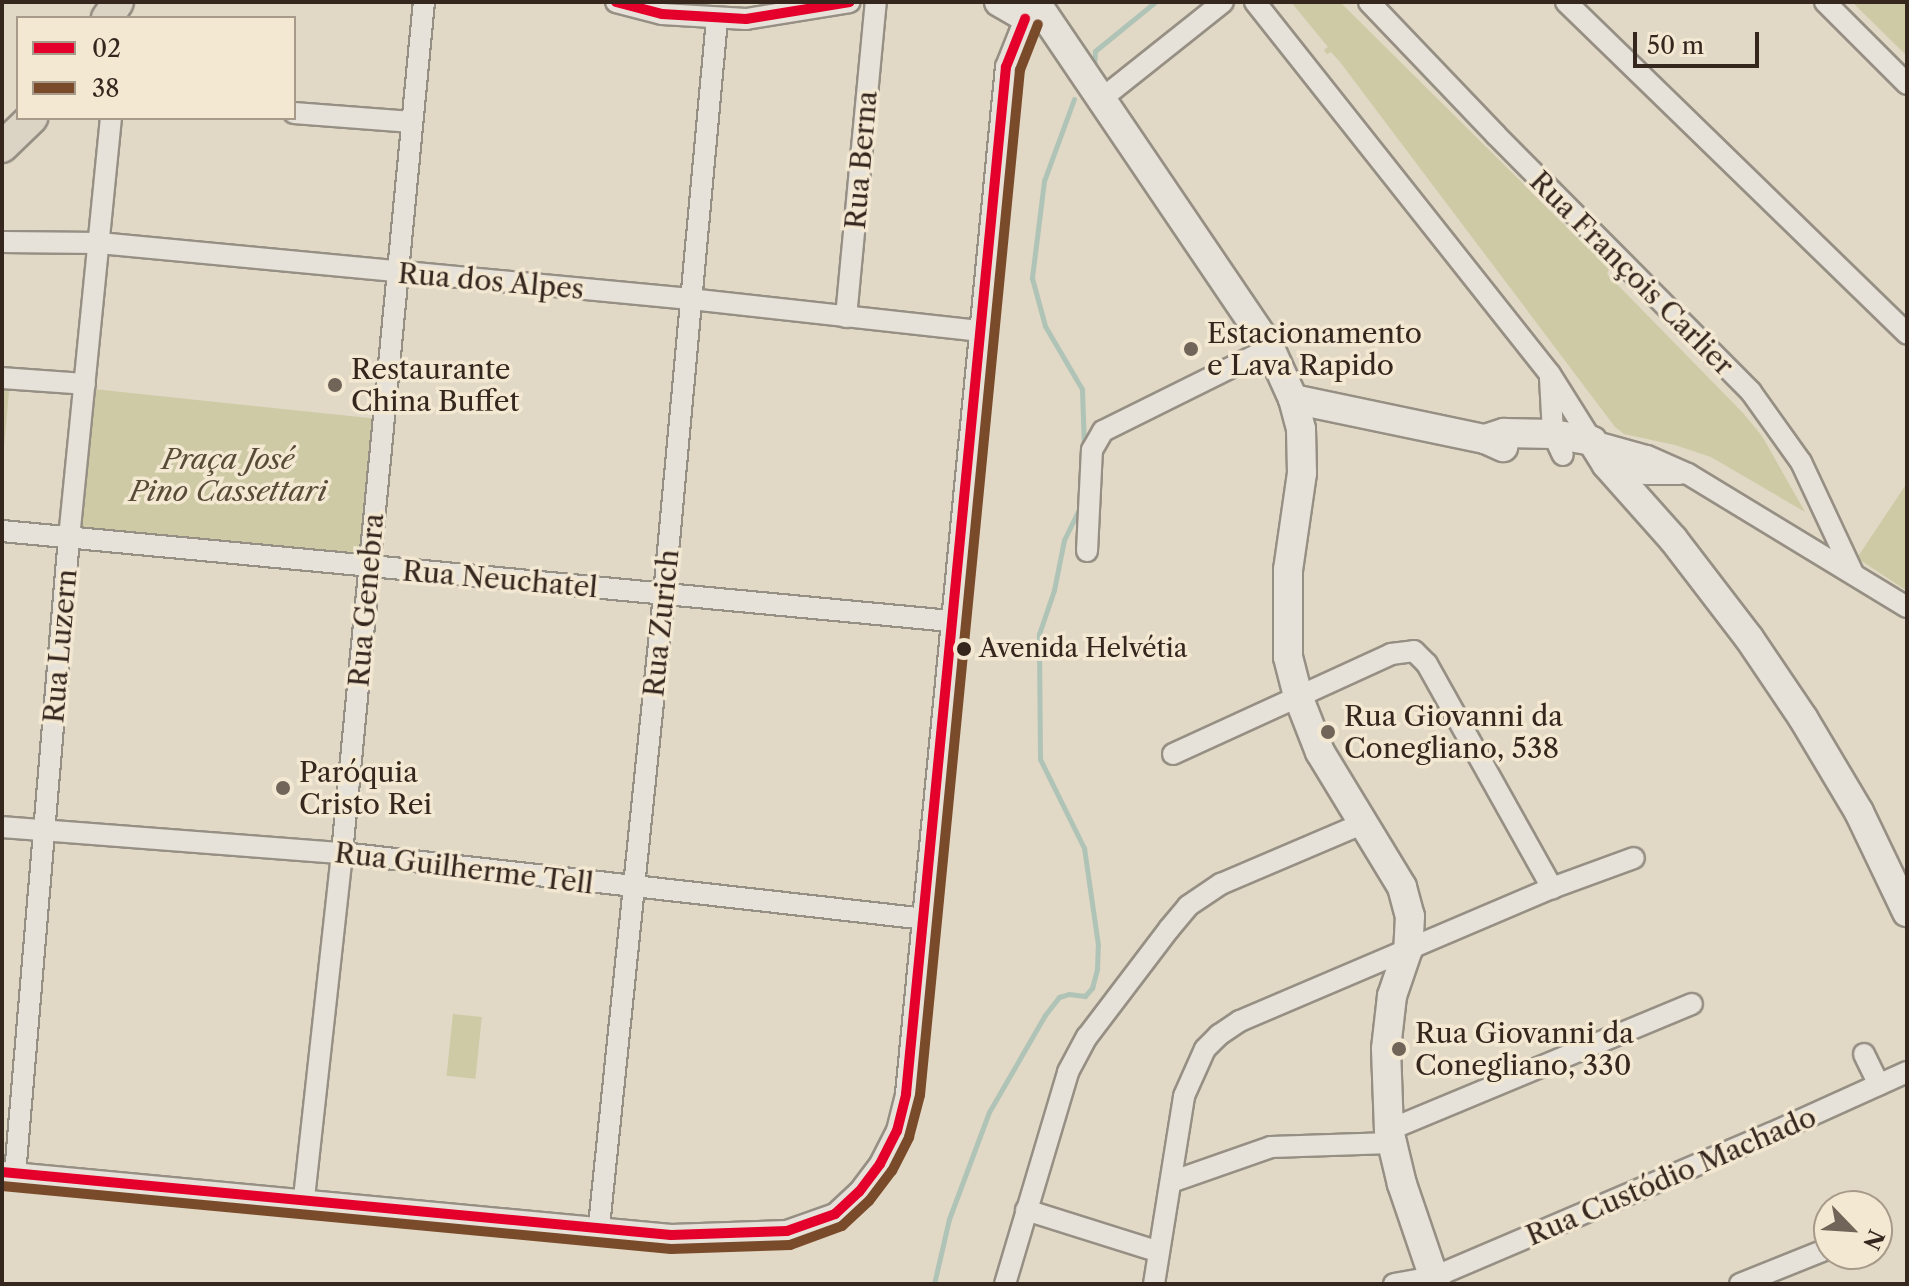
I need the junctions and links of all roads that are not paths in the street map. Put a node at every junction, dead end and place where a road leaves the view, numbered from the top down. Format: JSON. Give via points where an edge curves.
{"nodes":[{"id":1,"x":424,"y":2,"type":"edge"},
{"id":2,"x":616,"y":2,"type":"edge"},
{"id":3,"x":850,"y":2,"type":"edge"},
{"id":4,"x":876,"y":2,"type":"edge"},
{"id":5,"x":1223,"y":2,"type":"edge"},
{"id":6,"x":1255,"y":2,"type":"edge"},
{"id":7,"x":1369,"y":2,"type":"edge"},
{"id":8,"x":1566,"y":2,"type":"edge"},
{"id":9,"x":1825,"y":2,"type":"edge"},
{"id":10,"x":1022,"y":9,"type":"edge"},
{"id":11,"x":717,"y":19,"type":"junction"},
{"id":12,"x":1907,"y":84,"type":"edge"},
{"id":13,"x":1100,"y":100,"type":"junction"},
{"id":14,"x":296,"y":113,"type":"edge"},
{"id":15,"x":30,"y":120,"type":"edge"},
{"id":16,"x":111,"y":120,"type":"edge"},
{"id":17,"x":412,"y":122,"type":"junction"},
{"id":18,"x":2,"y":147,"type":"edge"},
{"id":19,"x":2,"y":242,"type":"edge"},
{"id":20,"x":99,"y":243,"type":"junction"},
{"id":21,"x":398,"y":272,"type":"junction"},
{"id":22,"x":690,"y":299,"type":"junction"},
{"id":23,"x":846,"y":317,"type":"junction"},
{"id":24,"x":980,"y":331,"type":"junction"},
{"id":25,"x":1907,"y":334,"type":"edge"},
{"id":26,"x":1270,"y":348,"type":"junction"},
{"id":27,"x":1550,"y":374,"type":"junction"},
{"id":28,"x":2,"y":378,"type":"edge"},
{"id":29,"x":85,"y":384,"type":"junction"},
{"id":30,"x":1293,"y":399,"type":"junction"},
{"id":31,"x":1558,"y":445,"type":"junction"},
{"id":32,"x":1600,"y":453,"type":"junction"},
{"id":33,"x":2,"y":531,"type":"edge"},
{"id":34,"x":69,"y":538,"type":"junction"},
{"id":35,"x":1087,"y":551,"type":"dead end"},
{"id":36,"x":369,"y":567,"type":"junction"},
{"id":37,"x":1853,"y":573,"type":"junction"},
{"id":38,"x":664,"y":595,"type":"junction"},
{"id":39,"x":1907,"y":607,"type":"edge"},
{"id":40,"x":950,"y":621,"type":"junction"},
{"id":41,"x":1298,"y":696,"type":"junction"},
{"id":42,"x":1173,"y":754,"type":"dead end"},
{"id":43,"x":1362,"y":824,"type":"junction"},
{"id":44,"x":2,"y":827,"type":"edge"},
{"id":45,"x":45,"y":830,"type":"junction"},
{"id":46,"x":342,"y":853,"type":"junction"},
{"id":47,"x":1634,"y":858,"type":"dead end"},
{"id":48,"x":633,"y":888,"type":"junction"},
{"id":49,"x":1552,"y":888,"type":"junction"},
{"id":50,"x":1907,"y":912,"type":"edge"},
{"id":51,"x":926,"y":919,"type":"junction"},
{"id":52,"x":1408,"y":949,"type":"junction"},
{"id":53,"x":1692,"y":1004,"type":"dead end"},
{"id":54,"x":1864,"y":1054,"type":"dead end"},
{"id":55,"x":1907,"y":1072,"type":"edge"},
{"id":56,"x":1879,"y":1085,"type":"junction"},
{"id":57,"x":1390,"y":1136,"type":"junction"},
{"id":58,"x":9,"y":1173,"type":"edge"},
{"id":59,"x":1171,"y":1182,"type":"junction"},
{"id":60,"x":304,"y":1198,"type":"junction"},
{"id":61,"x":1026,"y":1210,"type":"junction"},
{"id":62,"x":599,"y":1226,"type":"junction"},
{"id":63,"x":1159,"y":1252,"type":"junction"},
{"id":64,"x":1813,"y":1255,"type":"edge"},
{"id":65,"x":1435,"y":1281,"type":"edge"},
{"id":66,"x":1750,"y":1282,"type":"edge"},
{"id":67,"x":1005,"y":1284,"type":"edge"},
{"id":68,"x":1154,"y":1284,"type":"edge"},
{"id":69,"x":1394,"y":1284,"type":"edge"}],
"edges":[{"from":1,"to":17,"type":"street","name":"Rua Genebra"},
{"from":2,"to":11,"type":"street","via":[[662,14]]},
{"from":3,"to":11,"type":"street"},
{"from":4,"to":23,"type":"street","name":"Rua Berna"},
{"from":5,"to":13,"type":"street"},
{"from":6,"to":27,"type":"street"},
{"from":7,"to":37,"type":"street","name":"Rua François Carlier","via":[[1751,392],[1801,462]]},
{"from":8,"to":25,"type":"street"},
{"from":9,"to":12,"type":"street"},
{"from":10,"to":13,"type":"main road","via":[[1064,47]]},
{"from":10,"to":24,"type":"street","via":[[1006,67]]},
{"from":11,"to":22,"type":"street","name":"Rua Zurich"},
{"from":13,"to":26,"type":"main road"},
{"from":14,"to":17,"type":"street"},
{"from":15,"to":18,"type":"main road"},
{"from":16,"to":20,"type":"street","name":"Rua Luzern"},
{"from":17,"to":21,"type":"street","name":"Rua Genebra"},
{"from":19,"to":20,"type":"street","name":"Rua dos Alpes"},
{"from":20,"to":21,"type":"street","name":"Rua dos Alpes"},
{"from":20,"to":29,"type":"street","name":"Rua Luzern"},
{"from":21,"to":22,"type":"street","name":"Rua dos Alpes"},
{"from":21,"to":36,"type":"street","name":"Rua Genebra"},
{"from":22,"to":23,"type":"street","name":"Rua dos Alpes"},
{"from":22,"to":38,"type":"street","name":"Rua Zurich"},
{"from":23,"to":24,"type":"street","name":"Rua dos Alpes"},
{"from":24,"to":40,"type":"street"},
{"from":26,"to":30,"type":"main road"},
{"from":26,"to":35,"type":"street","via":[[1110,425],[1097,438]]},
{"from":27,"to":31,"type":"street"},
{"from":27,"to":32,"type":"street"},
{"from":28,"to":29,"type":"street"},
{"from":29,"to":34,"type":"street","name":"Rua Luzern"},
{"from":30,"to":31,"type":"main road","via":[[1485,439],[1505,448]]},
{"from":30,"to":41,"type":"main road","via":[[1301,429],[1302,473],[1288,570],[1287,620],[1288,657]]},
{"from":31,"to":32,"type":"main road"},
{"from":32,"to":37,"type":"street","via":[[1645,474],[1688,474]]},
{"from":32,"to":50,"type":"main road","via":[[1673,539],[1785,691],[1859,812]]},
{"from":33,"to":34,"type":"street","name":"Rua Neuchatel"},
{"from":34,"to":36,"type":"street","name":"Rua Neuchatel"},
{"from":34,"to":45,"type":"street","name":"Rua Luzern"},
{"from":36,"to":38,"type":"street","name":"Rua Neuchatel"},
{"from":36,"to":46,"type":"street","name":"Rua Genebra"},
{"from":37,"to":39,"type":"street"},
{"from":38,"to":40,"type":"street","name":"Rua Neuchatel"},
{"from":38,"to":48,"type":"street","name":"Rua Zurich"},
{"from":40,"to":51,"type":"street"},
{"from":41,"to":42,"type":"street"},
{"from":41,"to":43,"type":"main road","via":[[1320,752]]},
{"from":41,"to":49,"type":"street","via":[[1391,654],[1414,651],[1427,664]]},
{"from":43,"to":52,"type":"main road","via":[[1402,887],[1410,916]]},
{"from":43,"to":61,"type":"street","via":[[1221,884],[1188,906],[1077,1054]]},
{"from":44,"to":45,"type":"street","name":"Rua Guilherme Tell"},
{"from":45,"to":46,"type":"street","name":"Rua Guilherme Tell"},
{"from":45,"to":58,"type":"street","name":"Rua Luzern"},
{"from":46,"to":48,"type":"street","name":"Rua Guilherme Tell"},
{"from":46,"to":60,"type":"street","name":"Rua Genebra"},
{"from":47,"to":49,"type":"street"},
{"from":48,"to":51,"type":"street","name":"Rua Guilherme Tell"},
{"from":48,"to":62,"type":"street","name":"Rua Zurich"},
{"from":49,"to":52,"type":"street"},
{"from":51,"to":62,"type":"street","via":[[897,1131],[880,1164],[851,1200],[835,1214],[774,1233],[671,1235]]},
{"from":52,"to":57,"type":"main road","via":[[1392,996],[1386,1049]]},
{"from":52,"to":59,"type":"street","via":[[1240,1021],[1219,1035],[1205,1049],[1184,1096]]},
{"from":53,"to":57,"type":"street"},
{"from":54,"to":56,"type":"street"},
{"from":55,"to":56,"type":"street","name":"Rua Custódio Machado"},
{"from":56,"to":65,"type":"street","name":"Rua Custódio Machado"},
{"from":57,"to":59,"type":"street","via":[[1271,1147]]},
{"from":57,"to":65,"type":"main road"},
{"from":58,"to":60,"type":"street"},
{"from":59,"to":63,"type":"street"},
{"from":60,"to":62,"type":"street"},
{"from":61,"to":63,"type":"street"},
{"from":61,"to":67,"type":"street"},
{"from":63,"to":68,"type":"street"},
{"from":64,"to":66,"type":"street"},
{"from":65,"to":69,"type":"street","name":"Rua Custódio Machado"}]}
